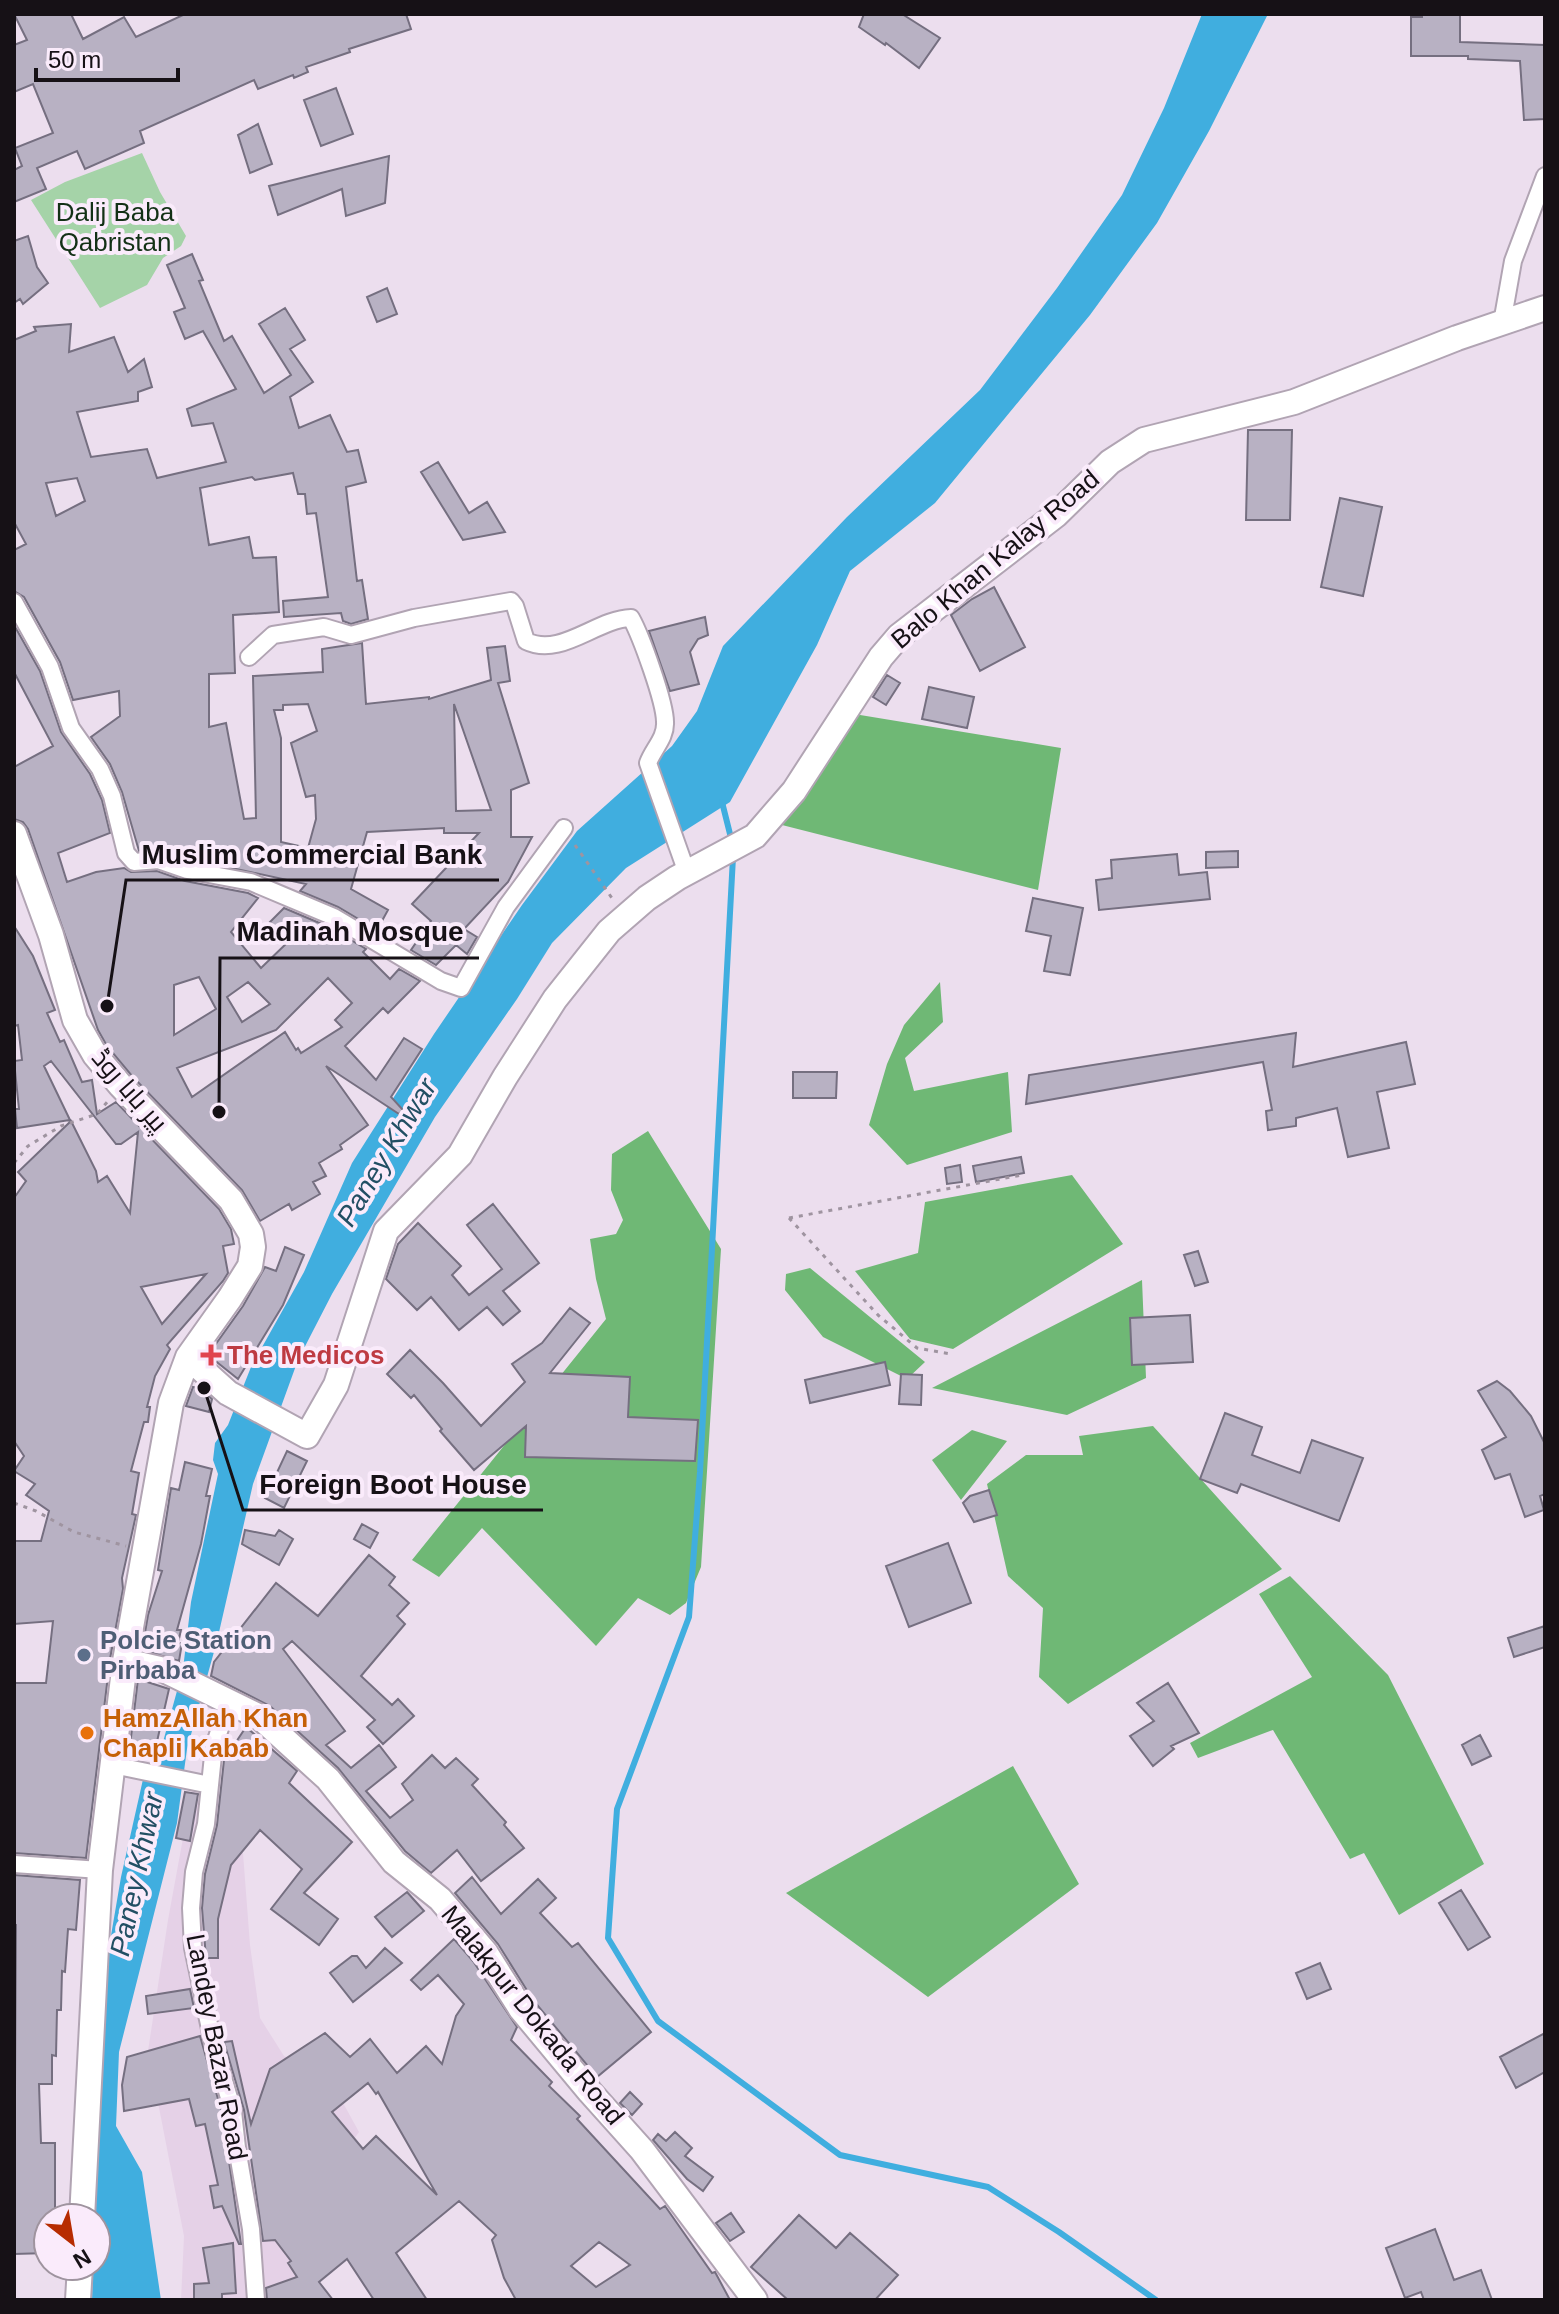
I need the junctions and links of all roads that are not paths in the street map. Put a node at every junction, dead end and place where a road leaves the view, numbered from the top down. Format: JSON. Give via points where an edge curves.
{"nodes":[{"id":1,"x":1545,"y":176,"type":"edge"},
{"id":2,"x":1545,"y":308,"type":"edge"},
{"id":3,"x":1502,"y":323,"type":"junction"},
{"id":4,"x":14,"y":602,"type":"edge"},
{"id":5,"x":249,"y":657,"type":"dead end"},
{"id":6,"x":564,"y":828,"type":"road end"},
{"id":7,"x":14,"y":834,"type":"edge"},
{"id":8,"x":687,"y":873,"type":"junction"},
{"id":9,"x":188,"y":1357,"type":"junction"},
{"id":10,"x":125,"y":1661,"type":"junction"},
{"id":11,"x":221,"y":1698,"type":"junction"},
{"id":12,"x":113,"y":1765,"type":"junction"},
{"id":13,"x":210,"y":1785,"type":"junction"},
{"id":14,"x":14,"y":1864,"type":"edge"},
{"id":15,"x":100,"y":1870,"type":"junction"},
{"id":16,"x":83,"y":2202,"type":"edge"},
{"id":17,"x":256,"y":2300,"type":"edge"},
{"id":18,"x":755,"y":2300,"type":"edge"}],
"edges":[{"from":1,"to":3,"type":"street","via":[[1513,261]]},
{"from":2,"to":3,"type":"street","name":"Balo Khan Kalay Road"},
{"from":3,"to":8,"type":"street","name":"Balo Khan Kalay Road","via":[[1294,402],[1144,440],[1125,450],[1056,515],[899,636],[794,791],[755,836]]},
{"from":4,"to":6,"type":"street","via":[[50,667],[71,728],[100,769],[126,853],[134,862],[158,860],[251,882],[334,917],[461,988],[506,907]]},
{"from":5,"to":8,"type":"street","via":[[273,635],[324,627],[351,635],[511,601],[526,641],[535,645],[562,643],[631,618],[665,722],[648,763]]},
{"from":7,"to":9,"type":"street","name":"پیر بابا روڈ","via":[[75,1020],[95,1055],[231,1200],[251,1234],[250,1266]]},
{"from":8,"to":9,"type":"street","name":"Balo Khan Kalay Road","via":[[609,931],[555,999],[460,1155],[386,1231],[336,1385],[307,1436],[228,1393]]},
{"from":9,"to":10,"type":"street","via":[[171,1403]]},
{"from":10,"to":11,"type":"street","name":"Malakpur Dokada Road","via":[[164,1670]]},
{"from":10,"to":12,"type":"street"},
{"from":11,"to":13,"type":"street","name":"Landey Bazar Road"},
{"from":11,"to":18,"type":"street","name":"Malakpur Dokada Road","via":[[260,1717],[292,1744],[328,1779],[394,1862],[440,1899],[485,1952],[521,2009],[642,2150]]},
{"from":12,"to":13,"type":"street"},
{"from":12,"to":15,"type":"street"},
{"from":13,"to":17,"type":"street","name":"Landey Bazar Road","via":[[194,1872],[193,1948],[233,2111]]},
{"from":14,"to":15,"type":"street"},
{"from":15,"to":16,"type":"street"}]}
